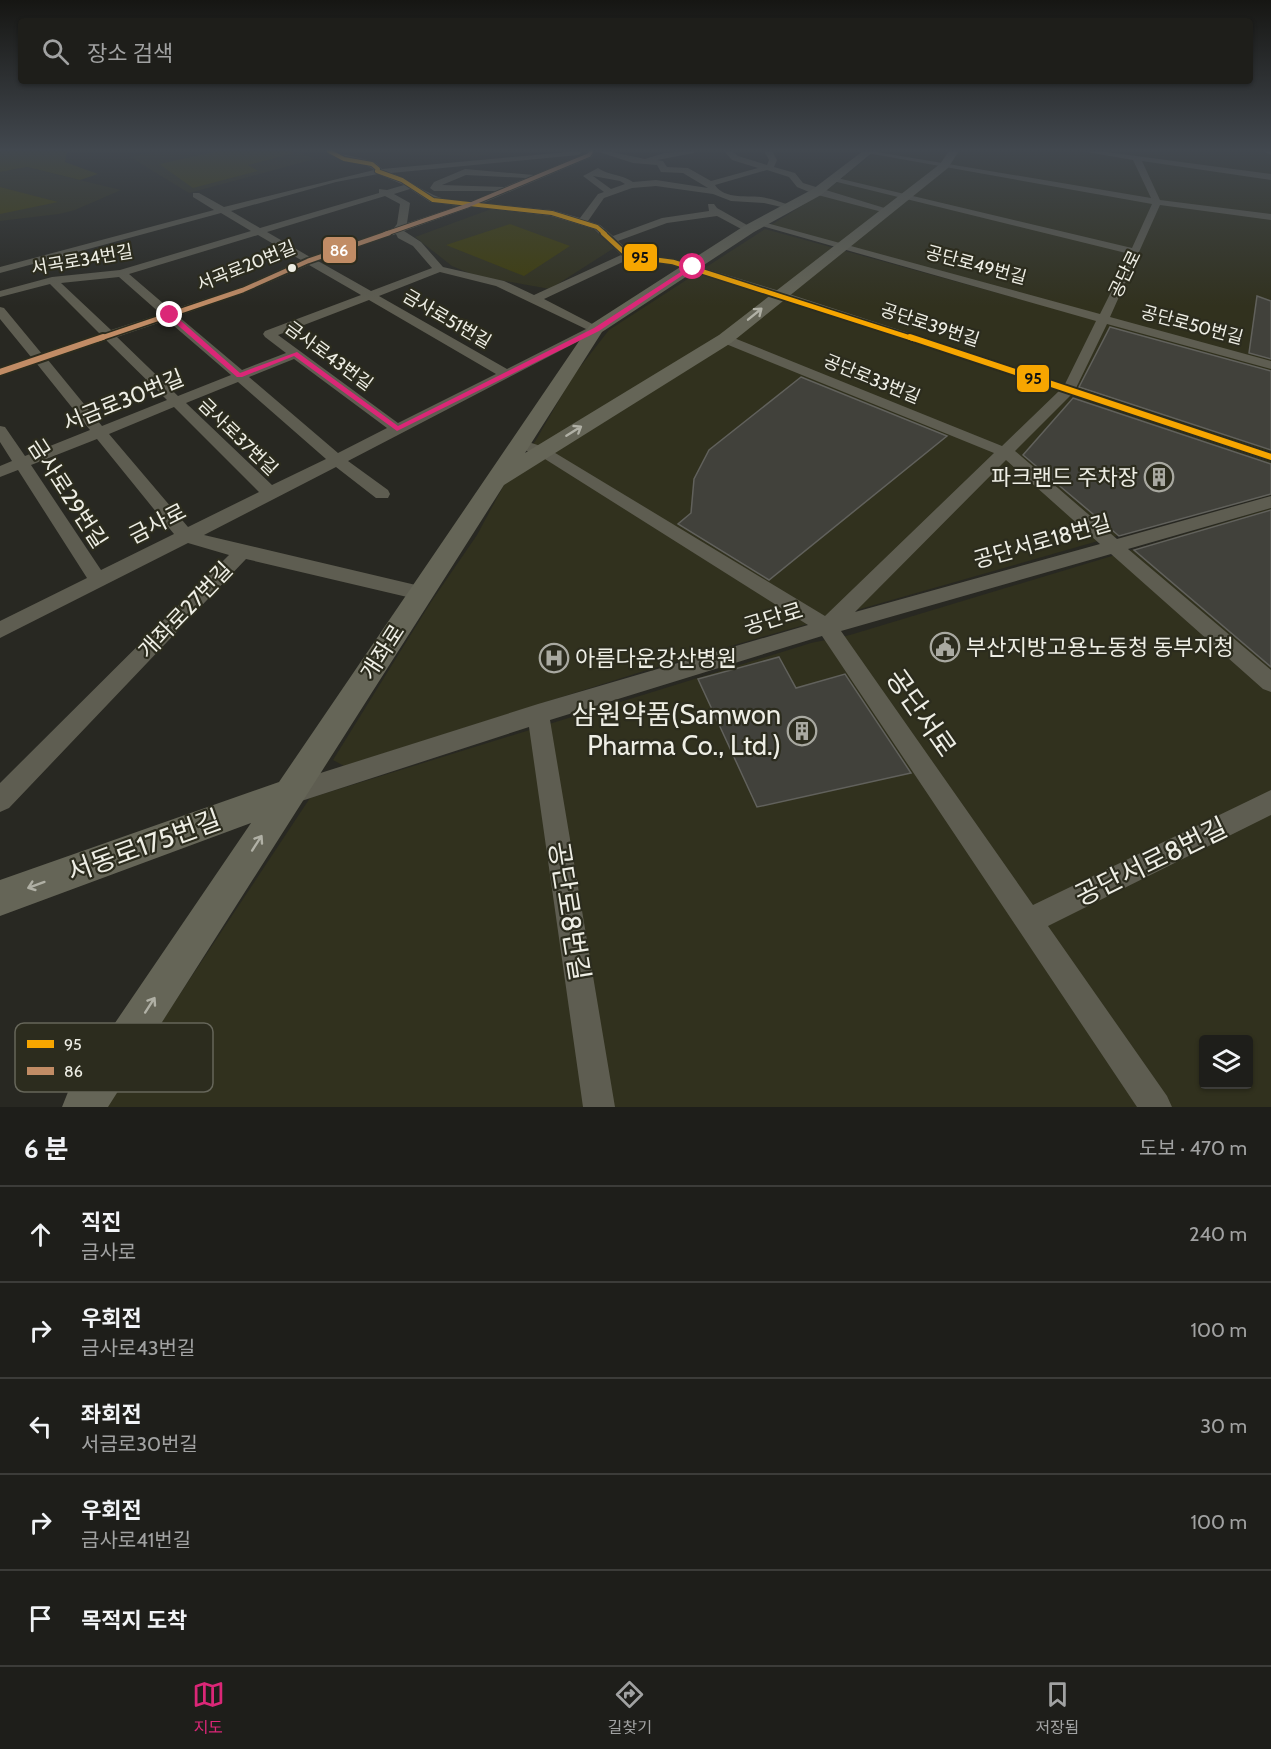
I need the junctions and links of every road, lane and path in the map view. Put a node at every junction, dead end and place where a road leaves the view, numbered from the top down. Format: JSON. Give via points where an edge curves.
{"nodes":[{"id":1,"x":1157,"y":202,"type":"edge"},
{"id":2,"x":209,"y":203,"type":"edge"},
{"id":3,"x":249,"y":203,"type":"edge"},
{"id":4,"x":355,"y":203,"type":"edge"},
{"id":5,"x":404,"y":203,"type":"edge"},
{"id":6,"x":453,"y":203,"type":"edge"},
{"id":7,"x":474,"y":203,"type":"edge"},
{"id":8,"x":596,"y":203,"type":"edge"},
{"id":9,"x":715,"y":203,"type":"edge"},
{"id":10,"x":784,"y":203,"type":"edge"},
{"id":11,"x":859,"y":203,"type":"edge"},
{"id":12,"x":896,"y":203,"type":"edge"},
{"id":13,"x":927,"y":203,"type":"edge"},
{"id":14,"x":1162,"y":203,"type":"edge"},
{"id":15,"x":469,"y":205,"type":"junction"},
{"id":16,"x":222,"y":210,"type":"junction"},
{"id":17,"x":886,"y":210,"type":"junction"},
{"id":18,"x":718,"y":213,"type":"junction"},
{"id":19,"x":1271,"y":217,"type":"edge"},
{"id":20,"x":582,"y":222,"type":"junction"},
{"id":21,"x":754,"y":226,"type":"junction"},
{"id":22,"x":398,"y":229,"type":"junction"},
{"id":23,"x":260,"y":232,"type":"junction"},
{"id":24,"x":612,"y":240,"type":"junction"},
{"id":25,"x":840,"y":247,"type":"junction"},
{"id":26,"x":1136,"y":252,"type":"junction"},
{"id":27,"x":628,"y":256,"type":"junction"},
{"id":28,"x":35,"y":261,"type":"junction"},
{"id":29,"x":308,"y":261,"type":"junction"},
{"id":30,"x":693,"y":267,"type":"junction"},
{"id":31,"x":439,"y":269,"type":"junction"},
{"id":32,"x":0,"y":270,"type":"edge"},
{"id":33,"x":121,"y":273,"type":"junction"},
{"id":34,"x":53,"y":280,"type":"junction"},
{"id":35,"x":0,"y":294,"type":"edge"},
{"id":36,"x":780,"y":294,"type":"junction"},
{"id":37,"x":370,"y":295,"type":"junction"},
{"id":38,"x":535,"y":299,"type":"junction"},
{"id":39,"x":0,"y":311,"type":"edge"},
{"id":40,"x":170,"y":315,"type":"junction"},
{"id":41,"x":1103,"y":319,"type":"junction"},
{"id":42,"x":596,"y":329,"type":"junction"},
{"id":43,"x":109,"y":336,"type":"junction"},
{"id":44,"x":725,"y":339,"type":"junction"},
{"id":45,"x":295,"y":354,"type":"junction"},
{"id":46,"x":543,"y":356,"type":"junction"},
{"id":47,"x":40,"y":359,"type":"junction"},
{"id":48,"x":572,"y":365,"type":"junction"},
{"id":49,"x":1271,"y":365,"type":"edge"},
{"id":50,"x":0,"y":372,"type":"edge"},
{"id":51,"x":506,"y":374,"type":"junction"},
{"id":52,"x":240,"y":376,"type":"junction"},
{"id":53,"x":1070,"y":389,"type":"junction"},
{"id":54,"x":176,"y":401,"type":"junction"},
{"id":55,"x":397,"y":429,"type":"junction"},
{"id":56,"x":0,"y":430,"type":"edge"},
{"id":57,"x":100,"y":432,"type":"junction"},
{"id":58,"x":519,"y":444,"type":"junction"},
{"id":59,"x":542,"y":451,"type":"junction"},
{"id":60,"x":1006,"y":453,"type":"junction"},
{"id":61,"x":1271,"y":457,"type":"edge"},
{"id":62,"x":337,"y":460,"type":"junction"},
{"id":63,"x":22,"y":464,"type":"junction"},
{"id":64,"x":0,"y":472,"type":"edge"},
{"id":65,"x":490,"y":487,"type":"junction"},
{"id":66,"x":270,"y":493,"type":"junction"},
{"id":67,"x":382,"y":494,"type":"dead end"},
{"id":68,"x":1271,"y":502,"type":"edge"},
{"id":69,"x":185,"y":536,"type":"junction"},
{"id":70,"x":1113,"y":545,"type":"junction"},
{"id":71,"x":242,"y":552,"type":"junction"},
{"id":72,"x":98,"y":580,"type":"junction"},
{"id":73,"x":420,"y":593,"type":"junction"},
{"id":74,"x":827,"y":627,"type":"junction"},
{"id":75,"x":0,"y":630,"type":"edge"},
{"id":76,"x":1271,"y":683,"type":"edge"},
{"id":77,"x":538,"y":714,"type":"junction"},
{"id":78,"x":289,"y":794,"type":"junction"},
{"id":79,"x":0,"y":800,"type":"edge"},
{"id":80,"x":1271,"y":802,"type":"edge"},
{"id":81,"x":0,"y":898,"type":"edge"},
{"id":82,"x":1030,"y":921,"type":"junction"},
{"id":83,"x":138,"y":1023,"type":"edge"},
{"id":84,"x":93,"y":1092,"type":"edge"},
{"id":85,"x":83,"y":1107,"type":"edge"},
{"id":86,"x":599,"y":1107,"type":"edge"},
{"id":87,"x":1156,"y":1107,"type":"edge"}],
"edges":[{"from":1,"to":26,"type":"street","name":"공단로"},
{"from":2,"to":16,"type":"street","name":"금사로51번길"},
{"from":3,"to":16,"type":"street"},
{"from":4,"to":23,"type":"street","name":"서곡로34번길"},
{"from":5,"to":22,"type":"street"},
{"from":6,"to":15,"type":"street"},
{"from":7,"to":15,"type":"street","name":"서곡로20번길"},
{"from":8,"to":20,"type":"street"},
{"from":9,"to":18,"type":"street","via":[[710,204]]},
{"from":10,"to":21,"type":"main road","name":"금사로"},
{"from":11,"to":17,"type":"street"},
{"from":12,"to":17,"type":"main road","name":"개좌로"},
{"from":13,"to":26,"type":"street"},
{"from":14,"to":19,"type":"street"},
{"from":15,"to":20,"type":"street","via":[[552,213]]},
{"from":15,"to":22,"type":"street","name":"서곡로20번길"},
{"from":16,"to":23,"type":"street","name":"금사로51번길"},
{"from":16,"to":28,"type":"street"},
{"from":17,"to":25,"type":"main road","name":"개좌로"},
{"from":18,"to":21,"type":"street"},
{"from":18,"to":24,"type":"street","via":[[665,220]]},
{"from":20,"to":24,"type":"street","via":[[597,226]]},
{"from":21,"to":25,"type":"street"},
{"from":21,"to":30,"type":"main road","name":"금사로"},
{"from":22,"to":29,"type":"street","name":"서곡로20번길"},
{"from":22,"to":31,"type":"street"},
{"from":23,"to":29,"type":"street","name":"금사로51번길"},
{"from":23,"to":33,"type":"street","name":"서곡로34번길"},
{"from":24,"to":27,"type":"street"},
{"from":25,"to":36,"type":"main road","name":"개좌로"},
{"from":25,"to":41,"type":"street","name":"공단로49번길"},
{"from":26,"to":41,"type":"street","name":"공단로"},
{"from":27,"to":30,"type":"street"},
{"from":27,"to":38,"type":"street"},
{"from":28,"to":32,"type":"street"},
{"from":28,"to":34,"type":"street","name":"금사로37번길"},
{"from":29,"to":37,"type":"street","name":"금사로51번길"},
{"from":29,"to":40,"type":"street","name":"서곡로20번길","via":[[243,290]]},
{"from":30,"to":36,"type":"street"},
{"from":30,"to":42,"type":"main road","name":"금사로"},
{"from":31,"to":37,"type":"street","name":"금사로51번길"},
{"from":31,"to":38,"type":"street","via":[[500,283]]},
{"from":33,"to":34,"type":"street","name":"서곡로34번길"},
{"from":33,"to":40,"type":"street"},
{"from":34,"to":35,"type":"street","name":"서곡로34번길"},
{"from":34,"to":43,"type":"street","name":"금사로37번길"},
{"from":44,"to":36,"type":"main road","name":"개좌로","one_way":true},
{"from":36,"to":53,"type":"street","name":"공단로39번길"},
{"from":37,"to":45,"type":"street","name":"금사로43번길","via":[[269,334]]},
{"from":37,"to":51,"type":"street","name":"금사로51번길"},
{"from":38,"to":42,"type":"street"},
{"from":39,"to":47,"type":"street"},
{"from":40,"to":43,"type":"street","name":"서곡로20번길"},
{"from":40,"to":52,"type":"street"},
{"from":41,"to":49,"type":"street","name":"공단로50번길"},
{"from":41,"to":53,"type":"street","name":"공단로"},
{"from":42,"to":46,"type":"street","name":"금사로"},
{"from":42,"to":48,"type":"main road","name":"금사로"},
{"from":43,"to":47,"type":"street","name":"서곡로20번길"},
{"from":43,"to":54,"type":"street","name":"금사로37번길"},
{"from":59,"to":44,"type":"main road","name":"개좌로","one_way":true},
{"from":44,"to":60,"type":"street","name":"공단로33번길"},
{"from":45,"to":52,"type":"street","name":"서금로30번길"},
{"from":45,"to":55,"type":"street","name":"금사로43번길"},
{"from":46,"to":48,"type":"street"},
{"from":46,"to":51,"type":"street","name":"금사로"},
{"from":47,"to":50,"type":"street","name":"서곡로20번길"},
{"from":47,"to":57,"type":"street"},
{"from":48,"to":58,"type":"main road","name":"금사로"},
{"from":51,"to":55,"type":"street","name":"금사로"},
{"from":52,"to":54,"type":"street","name":"서금로30번길"},
{"from":52,"to":62,"type":"street"},
{"from":53,"to":60,"type":"street","name":"공단로"},
{"from":53,"to":61,"type":"street"},
{"from":54,"to":57,"type":"street","name":"서금로30번길"},
{"from":54,"to":66,"type":"street","name":"금사로37번길"},
{"from":55,"to":62,"type":"street","name":"금사로"},
{"from":56,"to":63,"type":"street","name":"금사로29번길"},
{"from":57,"to":63,"type":"street","name":"서금로30번길"},
{"from":57,"to":69,"type":"street"},
{"from":58,"to":59,"type":"street","name":"공단서로"},
{"from":58,"to":65,"type":"main road","name":"금사로"},
{"from":59,"to":65,"type":"main road","name":"개좌로"},
{"from":59,"to":74,"type":"street","name":"공단서로"},
{"from":60,"to":70,"type":"street"},
{"from":60,"to":74,"type":"street","name":"공단로"},
{"from":62,"to":66,"type":"street","name":"금사로"},
{"from":62,"to":67,"type":"street"},
{"from":63,"to":64,"type":"street","name":"서금로30번길"},
{"from":63,"to":72,"type":"street","name":"금사로29번길"},
{"from":65,"to":73,"type":"main road","name":"개좌로"},
{"from":66,"to":69,"type":"street","name":"금사로"},
{"from":68,"to":70,"type":"street","name":"공단서로18번길"},
{"from":69,"to":71,"type":"street"},
{"from":69,"to":72,"type":"street","name":"금사로"},
{"from":70,"to":74,"type":"street","name":"공단서로18번길"},
{"from":70,"to":76,"type":"street"},
{"from":71,"to":73,"type":"street","name":"개좌로27번길"},
{"from":71,"to":79,"type":"street","name":"개좌로27번길"},
{"from":72,"to":75,"type":"street","name":"금사로"},
{"from":73,"to":78,"type":"main road","name":"개좌로"},
{"from":74,"to":77,"type":"street","name":"공단로"},
{"from":74,"to":82,"type":"street","name":"공단서로"},
{"from":77,"to":78,"type":"street","name":"공단로"},
{"from":77,"to":86,"type":"street","name":"공단로8번길"},
{"from":78,"to":81,"type":"main road","name":"서동로175번길","one_way":true},
{"from":83,"to":78,"type":"main road","name":"개좌로","one_way":true},
{"from":80,"to":82,"type":"street","name":"공단서로8번길"},
{"from":82,"to":87,"type":"street","name":"공단서로"},
{"from":85,"to":84,"type":"main road","name":"개좌로","one_way":true}]}
